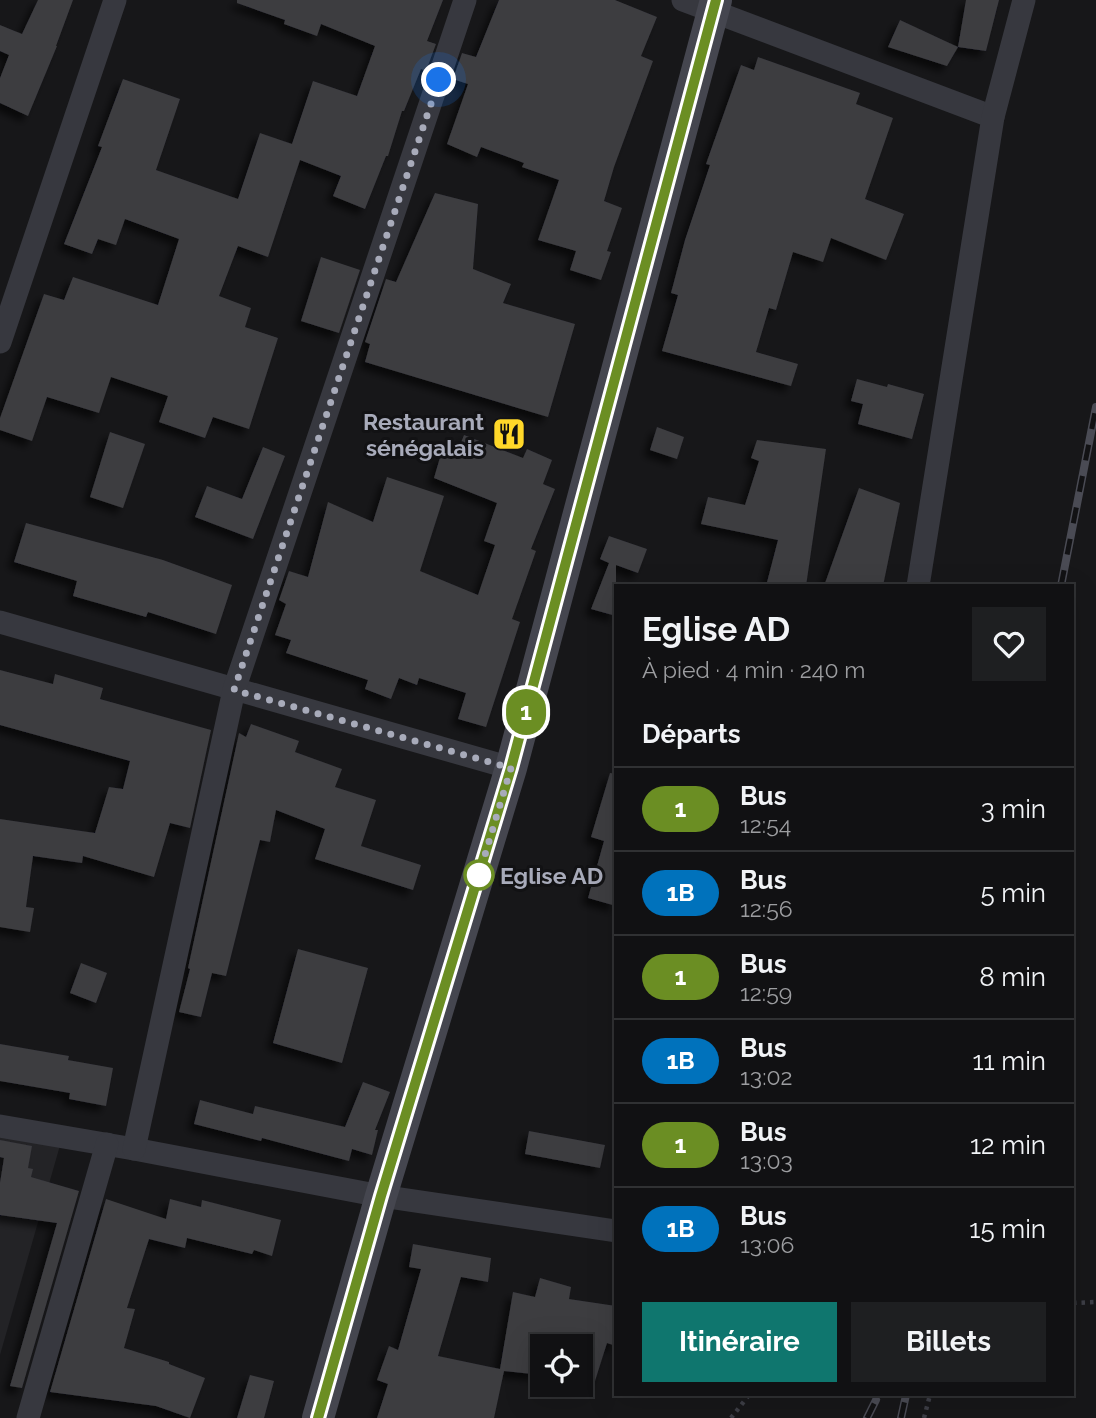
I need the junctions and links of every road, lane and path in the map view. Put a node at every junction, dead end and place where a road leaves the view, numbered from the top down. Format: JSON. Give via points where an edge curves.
{"nodes":[{"id":1,"x":115,"y":0,"type":"edge"},
{"id":2,"x":466,"y":0,"type":"edge"},
{"id":3,"x":683,"y":0,"type":"edge"},
{"id":4,"x":1024,"y":0,"type":"edge"},
{"id":5,"x":715,"y":5,"type":"edge"},
{"id":6,"x":993,"y":117,"type":"junction"},
{"id":7,"x":0,"y":342,"type":"edge"},
{"id":8,"x":918,"y":584,"type":"edge"},
{"id":9,"x":0,"y":622,"type":"edge"},
{"id":10,"x":234,"y":690,"type":"junction"},
{"id":11,"x":511,"y":768,"type":"junction"},
{"id":12,"x":0,"y":1126,"type":"edge"},
{"id":13,"x":107,"y":1144,"type":"junction"},
{"id":14,"x":134,"y":1149,"type":"junction"},
{"id":15,"x":381,"y":1196,"type":"junction"},
{"id":16,"x":614,"y":1231,"type":"edge"},
{"id":17,"x":1096,"y":1302,"type":"edge"},
{"id":18,"x":1074,"y":1303,"type":"edge"},
{"id":19,"x":748,"y":1396,"type":"edge"},
{"id":20,"x":930,"y":1396,"type":"edge"},
{"id":21,"x":28,"y":1418,"type":"edge"},
{"id":22,"x":318,"y":1418,"type":"edge"},
{"id":23,"x":731,"y":1418,"type":"edge"},
{"id":24,"x":924,"y":1418,"type":"edge"}],
"edges":[{"from":1,"to":7,"type":"street"},
{"from":2,"to":10,"type":"street"},
{"from":3,"to":5,"type":"street"},
{"from":4,"to":6,"type":"street"},
{"from":5,"to":6,"type":"street"},
{"from":5,"to":11,"type":"street"},
{"from":6,"to":8,"type":"street"},
{"from":9,"to":10,"type":"street"},
{"from":10,"to":11,"type":"street"},
{"from":10,"to":14,"type":"street"},
{"from":11,"to":15,"type":"street"},
{"from":12,"to":13,"type":"street"},
{"from":13,"to":14,"type":"street"},
{"from":13,"to":21,"type":"street"},
{"from":14,"to":15,"type":"street"},
{"from":15,"to":16,"type":"street"},
{"from":15,"to":22,"type":"street"},
{"from":17,"to":18,"type":"path"},
{"from":19,"to":23,"type":"path"},
{"from":20,"to":24,"type":"path"}]}
